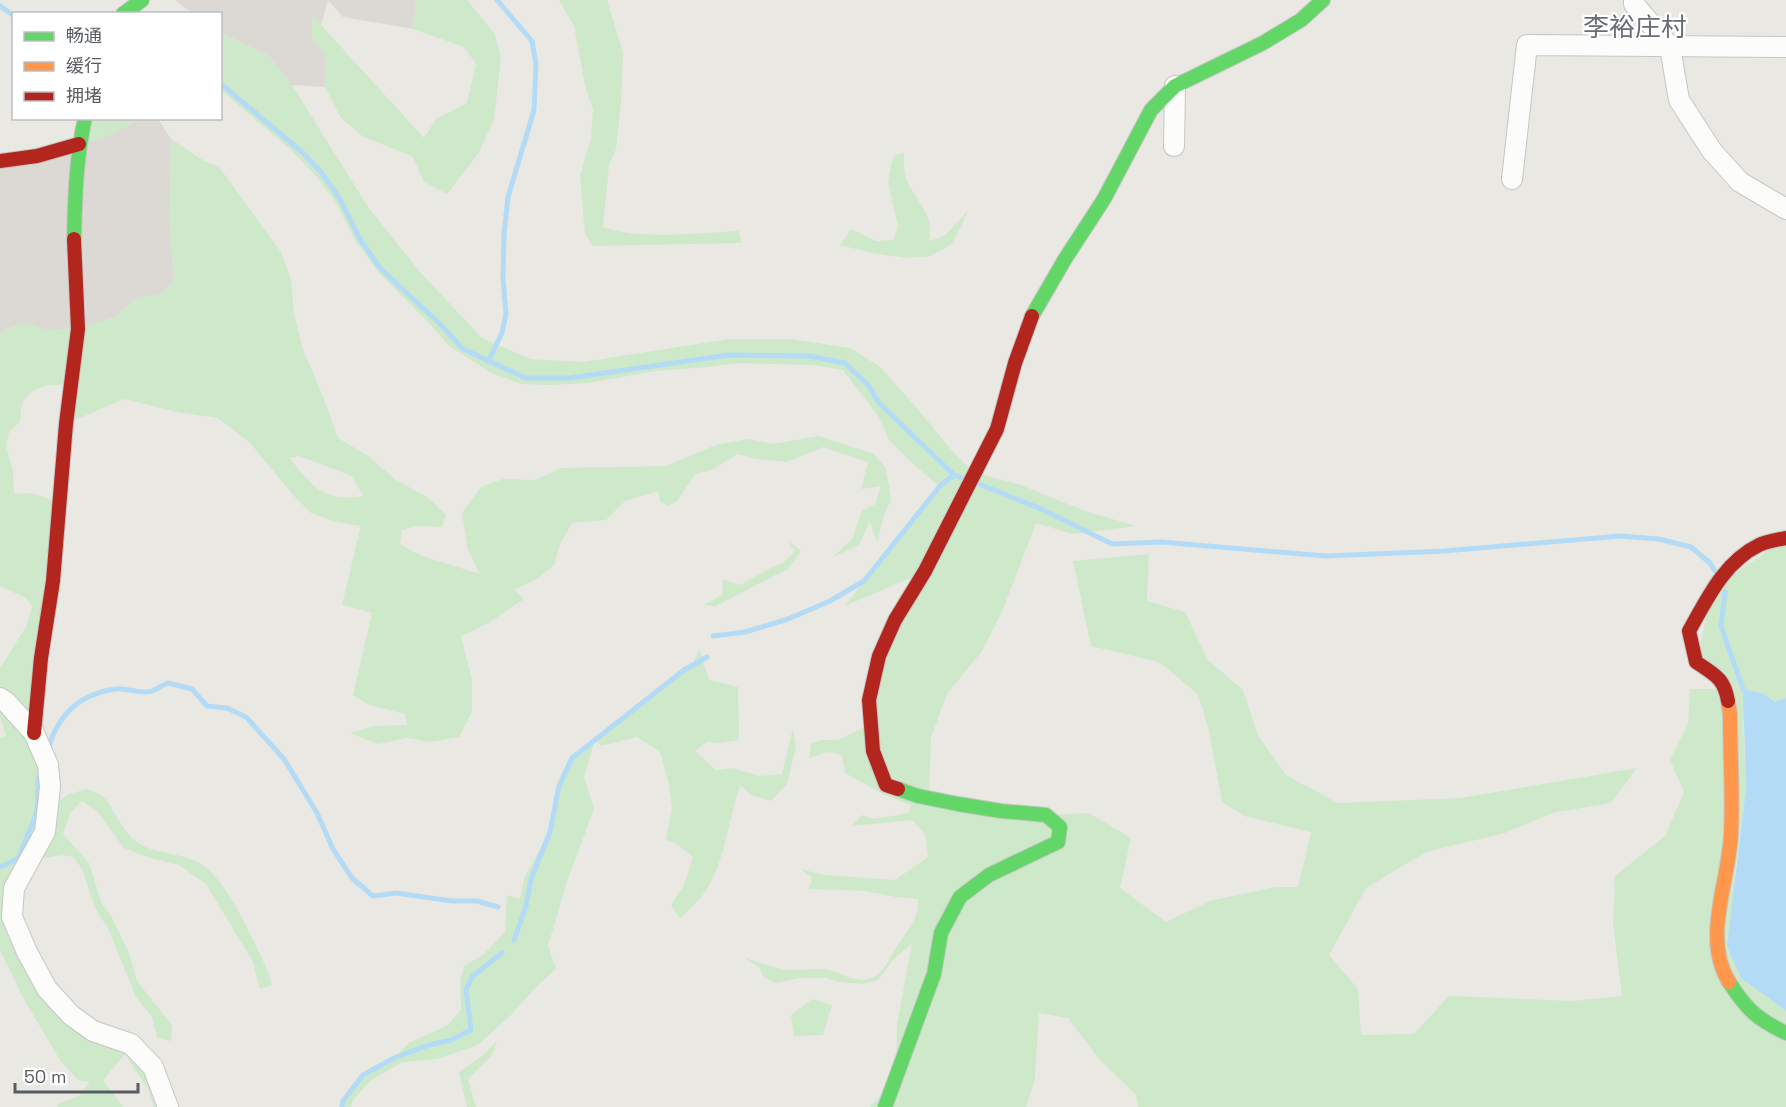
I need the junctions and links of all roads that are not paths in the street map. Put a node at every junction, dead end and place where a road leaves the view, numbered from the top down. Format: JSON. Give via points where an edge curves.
{"nodes":[{"id":1,"x":142,"y":0,"type":"edge"},
{"id":2,"x":1323,"y":0,"type":"edge"},
{"id":3,"x":1634,"y":0,"type":"edge"},
{"id":4,"x":126,"y":12,"type":"edge"},
{"id":5,"x":1670,"y":47,"type":"junction"},
{"id":6,"x":1786,"y":48,"type":"edge"},
{"id":7,"x":1175,"y":86,"type":"junction"},
{"id":8,"x":85,"y":120,"type":"edge"},
{"id":9,"x":79,"y":144,"type":"junction"},
{"id":10,"x":1174,"y":146,"type":"dead end"},
{"id":11,"x":0,"y":161,"type":"edge"},
{"id":12,"x":1512,"y":179,"type":"dead end"},
{"id":13,"x":1786,"y":209,"type":"edge"},
{"id":14,"x":1786,"y":538,"type":"edge"},
{"id":15,"x":0,"y":698,"type":"edge"},
{"id":16,"x":34,"y":734,"type":"junction"},
{"id":17,"x":1786,"y":1033,"type":"edge"},
{"id":18,"x":168,"y":1107,"type":"edge"},
{"id":19,"x":885,"y":1107,"type":"edge"}],
"edges":[{"from":1,"to":4,"type":"street"},
{"from":2,"to":7,"type":"street","via":[[1301,20],[1263,44]]},
{"from":3,"to":5,"type":"street"},
{"from":5,"to":6,"type":"street"},
{"from":5,"to":12,"type":"street","via":[[1527,45]]},
{"from":5,"to":13,"type":"street","via":[[1679,100],[1712,151],[1740,182]]},
{"from":7,"to":10,"type":"street"},
{"from":7,"to":19,"type":"street","via":[[1151,110],[1104,200],[1032,316],[996,429],[879,656],[869,700],[873,751],[886,785],[918,796],[1001,811],[1046,814],[1060,827],[1058,842],[989,875],[960,897],[941,933],[934,974]]},
{"from":8,"to":9,"type":"street"},
{"from":9,"to":11,"type":"street"},
{"from":9,"to":16,"type":"street","via":[[74,239],[78,329]]},
{"from":14,"to":17,"type":"street","via":[[1759,544],[1729,566],[1689,631],[1696,662],[1720,678],[1726,688],[1730,714],[1731,835],[1716,938],[1723,972],[1740,999],[1761,1021]]},
{"from":15,"to":16,"type":"street"},
{"from":16,"to":18,"type":"street","via":[[48,765],[45,832],[14,888],[12,917],[47,989],[71,1015],[93,1031],[131,1044],[153,1067]]}]}
